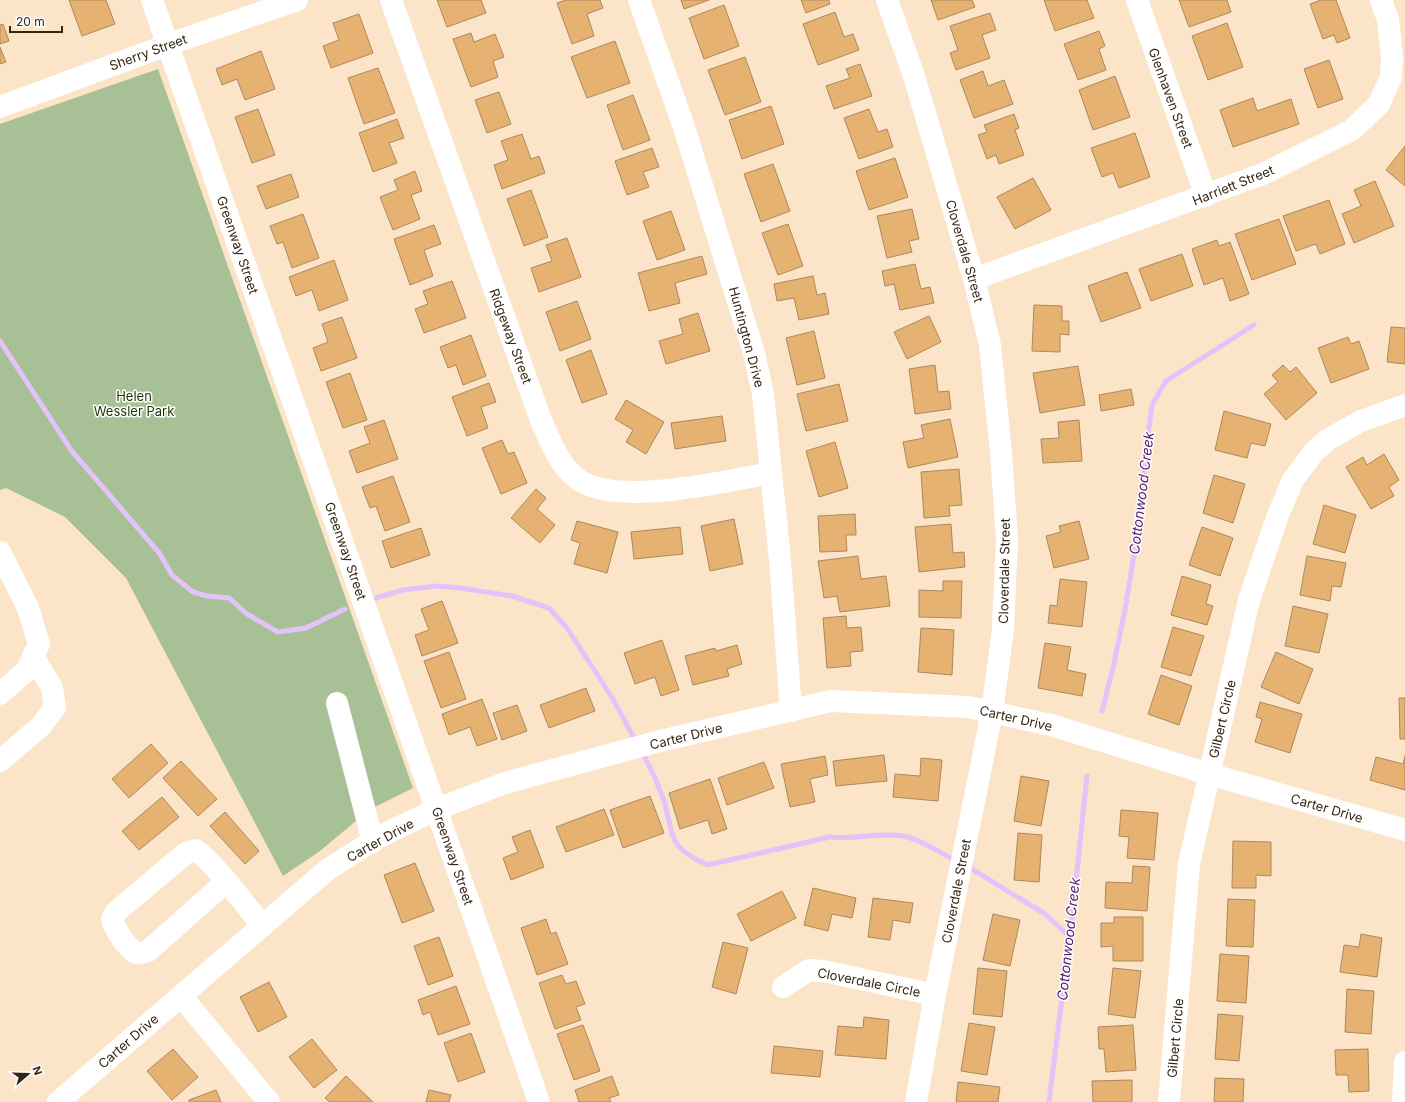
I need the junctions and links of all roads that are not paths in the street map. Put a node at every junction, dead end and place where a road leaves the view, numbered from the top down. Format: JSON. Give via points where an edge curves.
{"nodes":[{"id":1,"x":152,"y":0,"type":"edge"},
{"id":2,"x":297,"y":0,"type":"edge"},
{"id":3,"x":391,"y":0,"type":"edge"},
{"id":4,"x":639,"y":0,"type":"edge"},
{"id":5,"x":887,"y":0,"type":"edge"},
{"id":6,"x":1137,"y":0,"type":"edge"},
{"id":7,"x":1381,"y":0,"type":"edge"},
{"id":8,"x":167,"y":45,"type":"junction"},
{"id":9,"x":0,"y":107,"type":"edge"},
{"id":10,"x":1206,"y":196,"type":"junction"},
{"id":11,"x":974,"y":279,"type":"junction"},
{"id":12,"x":1405,"y":405,"type":"edge"},
{"id":13,"x":771,"y":473,"type":"junction"},
{"id":14,"x":0,"y":552,"type":"edge"},
{"id":15,"x":33,"y":656,"type":"junction"},
{"id":16,"x":0,"y":694,"type":"edge"},
{"id":17,"x":337,"y":703,"type":"dead end"},
{"id":18,"x":791,"y":711,"type":"junction"},
{"id":19,"x":992,"y":712,"type":"junction"},
{"id":20,"x":0,"y":761,"type":"edge"},
{"id":21,"x":1209,"y":774,"type":"junction"},
{"id":22,"x":437,"y":809,"type":"junction"},
{"id":23,"x":1405,"y":830,"type":"edge"},
{"id":24,"x":373,"y":842,"type":"junction"},
{"id":25,"x":226,"y":882,"type":"junction"},
{"id":26,"x":263,"y":926,"type":"junction"},
{"id":27,"x":783,"y":987,"type":"dead end"},
{"id":28,"x":935,"y":995,"type":"junction"},
{"id":29,"x":182,"y":997,"type":"junction"},
{"id":30,"x":1405,"y":1062,"type":"edge"},
{"id":31,"x":58,"y":1102,"type":"edge"},
{"id":32,"x":269,"y":1102,"type":"edge"},
{"id":33,"x":539,"y":1102,"type":"edge"},
{"id":34,"x":916,"y":1102,"type":"edge"},
{"id":35,"x":1170,"y":1102,"type":"edge"},
{"id":36,"x":1403,"y":1102,"type":"edge"}],
"edges":[{"from":1,"to":8,"type":"street","name":"Greenway Street"},
{"from":2,"to":8,"type":"street","name":"Sherry Street"},
{"from":3,"to":13,"type":"street","name":"Ridgeway Street","via":[[542,423],[556,453],[574,477],[589,487],[626,493],[668,490]]},
{"from":4,"to":13,"type":"street","name":"Huntington Drive","via":[[683,124],[754,353],[763,394]]},
{"from":5,"to":11,"type":"street","name":"Cloverdale Street","via":[[914,76]]},
{"from":6,"to":10,"type":"street","name":"Glenhaven Street"},
{"from":7,"to":10,"type":"street","name":"Harriett Street","via":[[1388,20],[1392,58],[1391,77],[1379,104],[1352,130],[1263,174]]},
{"from":8,"to":9,"type":"street","name":"Sherry Street"},
{"from":8,"to":22,"type":"street","name":"Greenway Street"},
{"from":10,"to":11,"type":"street","name":"Harriett Street"},
{"from":11,"to":19,"type":"street","name":"Cloverdale Street","via":[[990,345],[1007,540],[1003,628]]},
{"from":12,"to":21,"type":"street","name":"Gilbert Circle","via":[[1361,421],[1327,440],[1312,454],[1293,480],[1278,515],[1249,600]]},
{"from":13,"to":18,"type":"street","name":"Huntington Drive"},
{"from":14,"to":15,"type":"street","via":[[28,608],[39,644]]},
{"from":15,"to":16,"type":"street","via":[[27,670]]},
{"from":15,"to":20,"type":"street","via":[[52,688],[55,707],[41,726]]},
{"from":17,"to":24,"type":"street"},
{"from":18,"to":19,"type":"street","name":"Carter Drive","via":[[831,701],[968,707]]},
{"from":18,"to":22,"type":"street","name":"Carter Drive","via":[[656,742],[505,783]]},
{"from":19,"to":21,"type":"street","name":"Carter Drive","via":[[1071,731]]},
{"from":19,"to":28,"type":"street","name":"Cloverdale Street"},
{"from":21,"to":23,"type":"street","name":"Carter Drive"},
{"from":21,"to":35,"type":"street","name":"Gilbert Circle","via":[[1189,864]]},
{"from":22,"to":24,"type":"street","name":"Carter Drive"},
{"from":22,"to":33,"type":"street","name":"Greenway Street"},
{"from":24,"to":26,"type":"street","name":"Carter Drive","via":[[327,870]]},
{"from":25,"to":25,"type":"street","via":[[196,850],[186,853],[116,912],[112,919],[115,928],[133,951],[148,951]]},
{"from":25,"to":26,"type":"street"},
{"from":26,"to":29,"type":"street","name":"Carter Drive"},
{"from":27,"to":28,"type":"street","name":"Cloverdale Circle","via":[[809,970]]},
{"from":28,"to":34,"type":"street","name":"Cloverdale Street"},
{"from":29,"to":31,"type":"street","name":"Carter Drive"},
{"from":29,"to":32,"type":"street"},
{"from":30,"to":36,"type":"street"}]}
